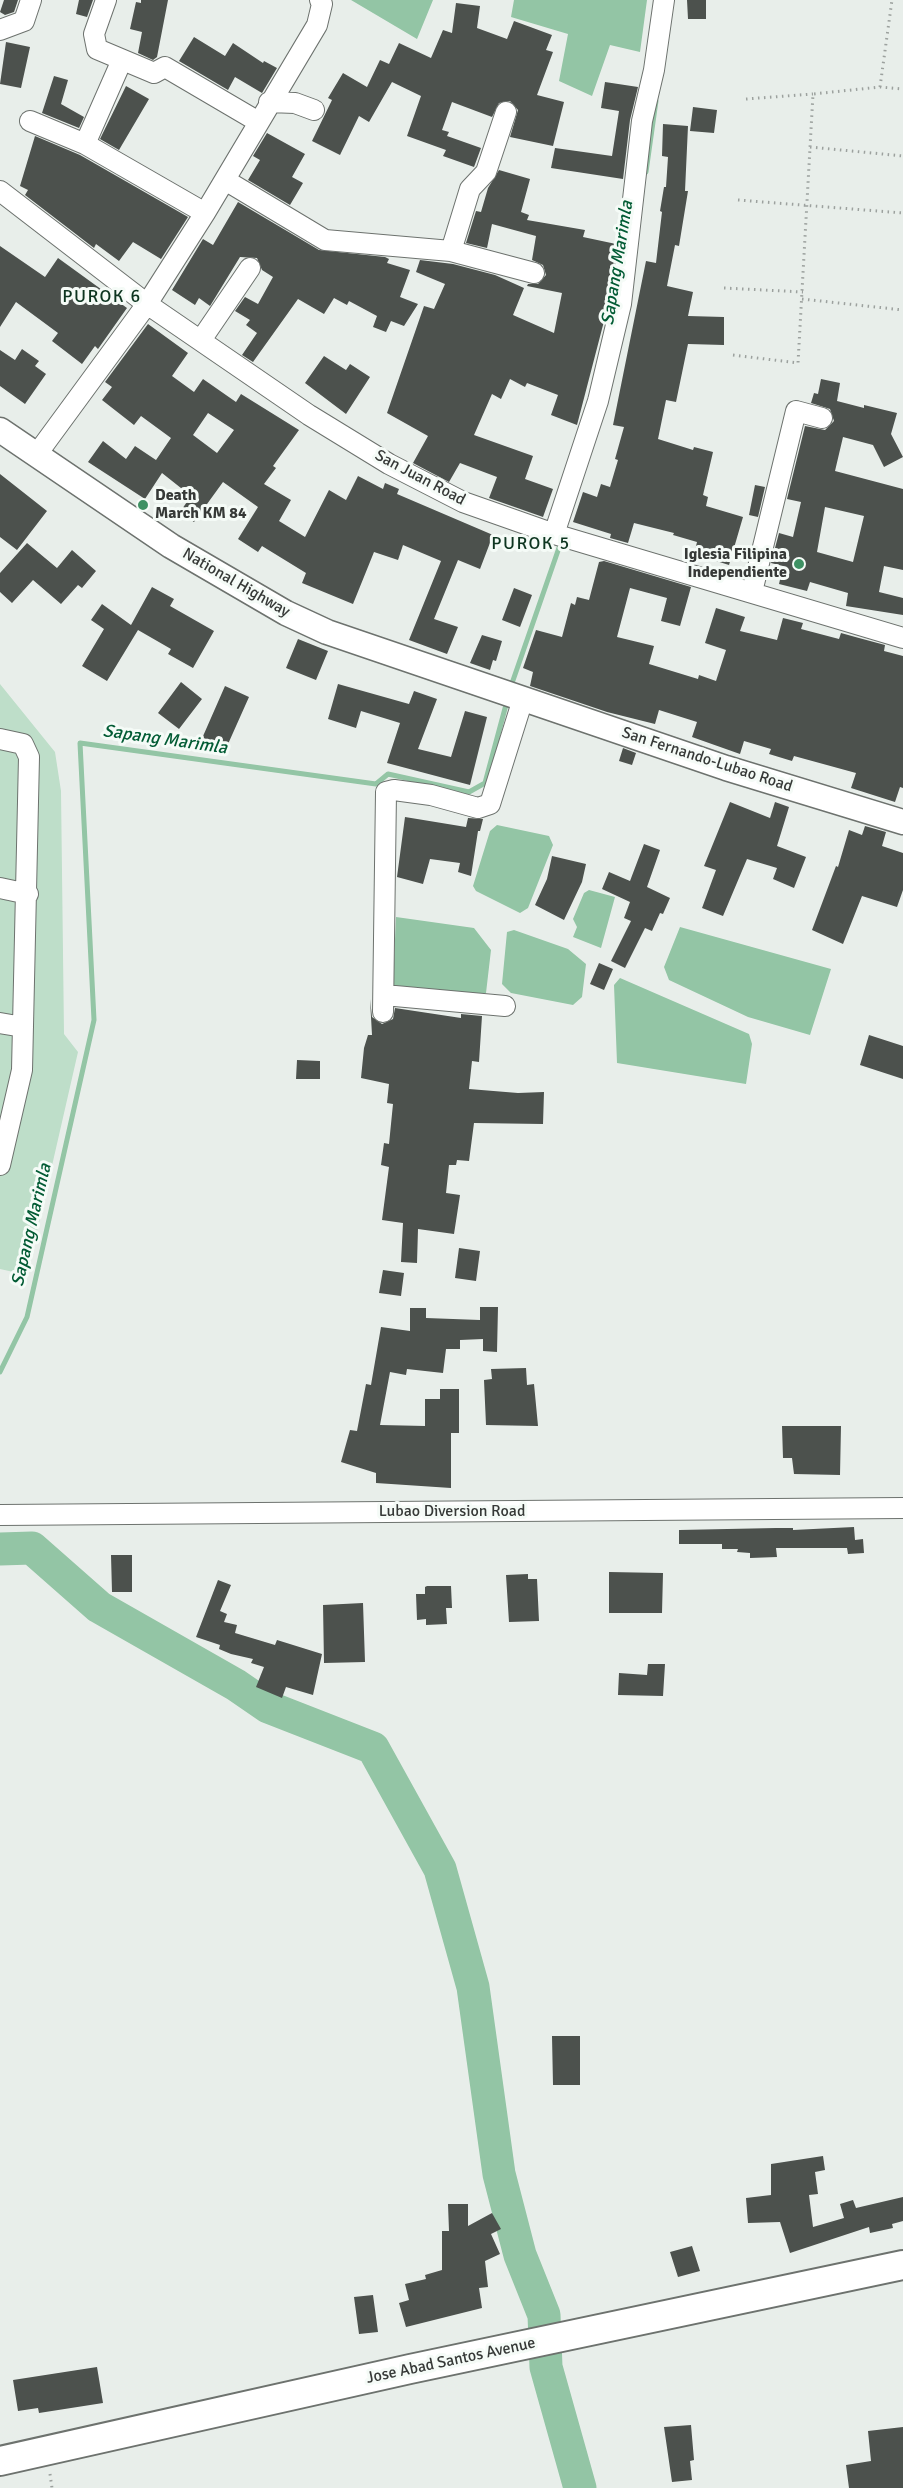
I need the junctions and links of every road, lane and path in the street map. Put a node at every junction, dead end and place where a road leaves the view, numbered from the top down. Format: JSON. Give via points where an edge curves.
{"nodes":[{"id":1,"x":31,"y":0,"type":"edge"},
{"id":2,"x":106,"y":0,"type":"edge"},
{"id":3,"x":320,"y":0,"type":"edge"},
{"id":4,"x":664,"y":0,"type":"edge"},
{"id":5,"x":892,"y":0,"type":"edge"},
{"id":6,"x":0,"y":30,"type":"edge"},
{"id":7,"x":122,"y":60,"type":"junction"},
{"id":8,"x":880,"y":87,"type":"junction"},
{"id":9,"x":903,"y":89,"type":"edge"},
{"id":10,"x":813,"y":94,"type":"junction"},
{"id":11,"x":746,"y":99,"type":"dead end"},
{"id":12,"x":269,"y":102,"type":"junction"},
{"id":13,"x":314,"y":110,"type":"dead end"},
{"id":14,"x":506,"y":112,"type":"dead end"},
{"id":15,"x":30,"y":121,"type":"dead end"},
{"id":16,"x":257,"y":121,"type":"junction"},
{"id":17,"x":85,"y":144,"type":"junction"},
{"id":18,"x":810,"y":147,"type":"junction"},
{"id":19,"x":903,"y":156,"type":"edge"},
{"id":20,"x":225,"y":180,"type":"junction"},
{"id":21,"x":0,"y":191,"type":"edge"},
{"id":22,"x":738,"y":200,"type":"dead end"},
{"id":23,"x":807,"y":205,"type":"junction"},
{"id":24,"x":205,"y":213,"type":"junction"},
{"id":25,"x":903,"y":213,"type":"edge"},
{"id":26,"x":451,"y":251,"type":"junction"},
{"id":27,"x":250,"y":268,"type":"dead end"},
{"id":28,"x":534,"y":273,"type":"dead end"},
{"id":29,"x":724,"y":288,"type":"dead end"},
{"id":30,"x":802,"y":292,"type":"junction"},
{"id":31,"x":802,"y":299,"type":"junction"},
{"id":32,"x":147,"y":304,"type":"junction"},
{"id":33,"x":903,"y":310,"type":"edge"},
{"id":34,"x":201,"y":340,"type":"junction"},
{"id":35,"x":733,"y":355,"type":"dead end"},
{"id":36,"x":822,"y":418,"type":"dead end"},
{"id":37,"x":0,"y":430,"type":"edge"},
{"id":38,"x":37,"y":454,"type":"junction"},
{"id":39,"x":554,"y":534,"type":"junction"},
{"id":40,"x":752,"y":592,"type":"junction"},
{"id":41,"x":903,"y":638,"type":"edge"},
{"id":42,"x":510,"y":695,"type":"junction"},
{"id":43,"x":0,"y":739,"type":"edge"},
{"id":44,"x":903,"y":822,"type":"edge"},
{"id":45,"x":0,"y":888,"type":"edge"},
{"id":46,"x":28,"y":894,"type":"junction"},
{"id":47,"x":505,"y":1006,"type":"dead end"},
{"id":48,"x":0,"y":1023,"type":"edge"},
{"id":49,"x":23,"y":1028,"type":"junction"},
{"id":50,"x":0,"y":1165,"type":"edge"},
{"id":51,"x":903,"y":1508,"type":"edge"},
{"id":52,"x":0,"y":1515,"type":"edge"},
{"id":53,"x":903,"y":2265,"type":"edge"},
{"id":54,"x":0,"y":2462,"type":"edge"}],
"edges":[{"from":1,"to":6,"type":"street","via":[[24,21]]},
{"from":2,"to":7,"type":"street","via":[[94,34],[96,50]]},
{"from":3,"to":12,"type":"street","via":[[317,25]]},
{"from":4,"to":39,"type":"street","via":[[642,121],[621,304],[598,401]]},
{"from":5,"to":8,"type":"path"},
{"from":7,"to":16,"type":"street","via":[[154,73],[165,67]]},
{"from":7,"to":17,"type":"street"},
{"from":8,"to":9,"type":"path"},
{"from":8,"to":10,"type":"path"},
{"from":10,"to":11,"type":"path"},
{"from":10,"to":18,"type":"path"},
{"from":12,"to":13,"type":"street","via":[[295,103]]},
{"from":12,"to":16,"type":"street"},
{"from":14,"to":26,"type":"street","via":[[486,172],[470,189]]},
{"from":15,"to":17,"type":"street"},
{"from":16,"to":20,"type":"street"},
{"from":17,"to":24,"type":"street"},
{"from":18,"to":19,"type":"path"},
{"from":18,"to":23,"type":"path"},
{"from":20,"to":24,"type":"street"},
{"from":20,"to":26,"type":"street","via":[[325,240]]},
{"from":21,"to":32,"type":"street","name":"San Juan Road"},
{"from":22,"to":23,"type":"path"},
{"from":23,"to":25,"type":"path"},
{"from":23,"to":30,"type":"path"},
{"from":24,"to":32,"type":"street"},
{"from":26,"to":28,"type":"street"},
{"from":27,"to":34,"type":"street"},
{"from":29,"to":30,"type":"path"},
{"from":30,"to":31,"type":"path"},
{"from":31,"to":33,"type":"path"},
{"from":31,"to":35,"type":"path","via":[[798,363]]},
{"from":32,"to":34,"type":"street","name":"San Juan Road"},
{"from":32,"to":38,"type":"street"},
{"from":34,"to":39,"type":"street","name":"San Juan Road","via":[[309,415],[389,464],[464,502]]},
{"from":36,"to":40,"type":"street","via":[[796,411]]},
{"from":37,"to":38,"type":"main road","name":"National Highway"},
{"from":38,"to":42,"type":"main road","name":"National Highway","via":[[171,546],[286,613],[327,632]]},
{"from":39,"to":40,"type":"street","name":"San Juan Road"},
{"from":40,"to":41,"type":"street","name":"San Juan Road"},
{"from":42,"to":44,"type":"main road","name":"San Fernando-Lubao Road","via":[[726,768]]},
{"from":42,"to":47,"type":"street","via":[[490,804],[478,808],[449,807],[393,790],[386,792],[384,1003]]},
{"from":43,"to":46,"type":"street","via":[[23,744],[29,757]]},
{"from":45,"to":46,"type":"street"},
{"from":46,"to":49,"type":"street"},
{"from":48,"to":49,"type":"street"},
{"from":49,"to":50,"type":"street","via":[[22,1070]]},
{"from":51,"to":52,"type":"street","name":"Lubao Diversion Road"},
{"from":53,"to":54,"type":"highway","name":"Jose Abad Santos Avenue","via":[[410,2369]]}]}
